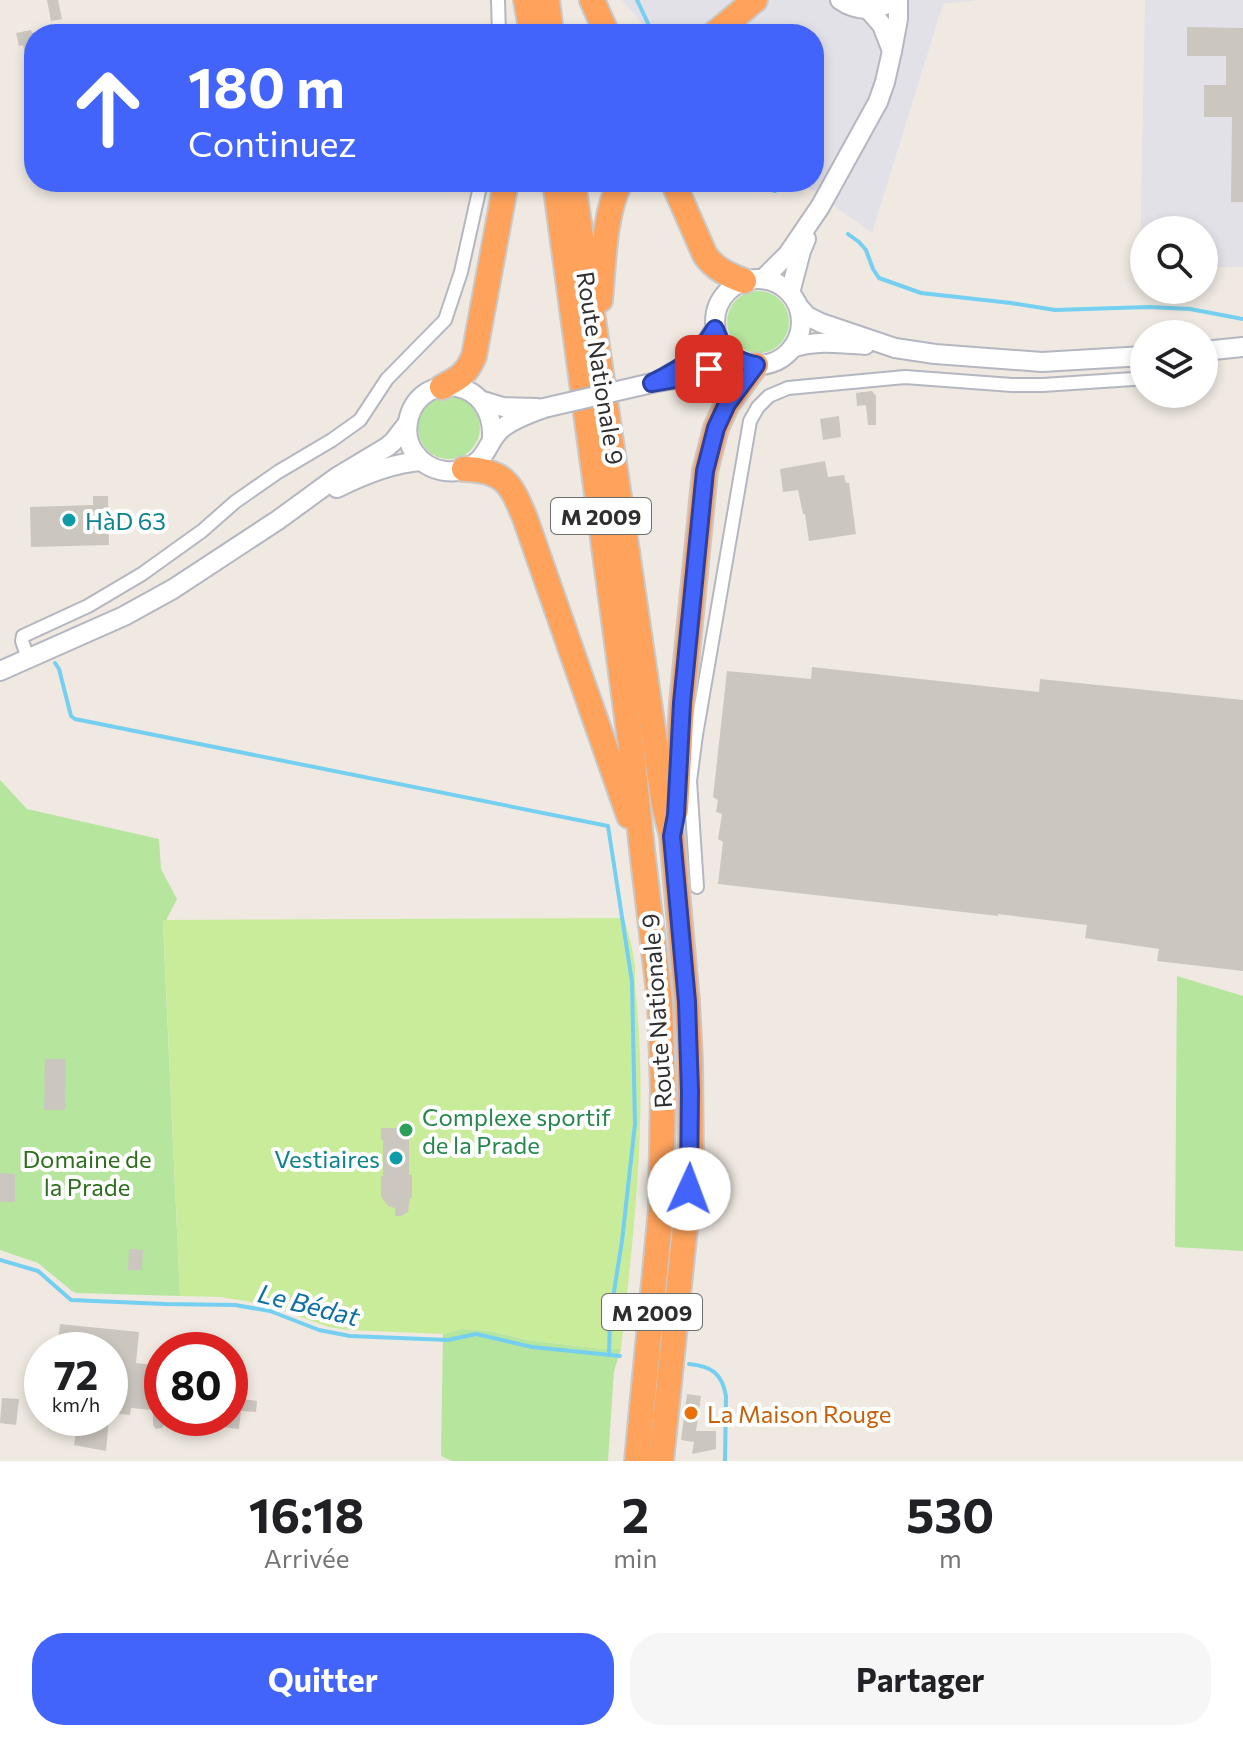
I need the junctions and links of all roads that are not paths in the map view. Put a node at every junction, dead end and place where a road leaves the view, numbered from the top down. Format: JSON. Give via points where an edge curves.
{"nodes":[{"id":1,"x":498,"y":0,"type":"edge"},
{"id":2,"x":592,"y":0,"type":"edge"},
{"id":3,"x":755,"y":0,"type":"edge"},
{"id":4,"x":840,"y":0,"type":"edge"},
{"id":5,"x":896,"y":0,"type":"edge"},
{"id":6,"x":868,"y":9,"type":"junction"},
{"id":7,"x":499,"y":24,"type":"edge"},
{"id":8,"x":603,"y":24,"type":"edge"},
{"id":9,"x":726,"y":24,"type":"edge"},
{"id":10,"x":892,"y":51,"type":"junction"},
{"id":11,"x":479,"y":192,"type":"edge"},
{"id":12,"x":504,"y":192,"type":"edge"},
{"id":13,"x":556,"y":192,"type":"edge"},
{"id":14,"x":575,"y":192,"type":"edge"},
{"id":15,"x":616,"y":192,"type":"edge"},
{"id":16,"x":677,"y":192,"type":"edge"},
{"id":17,"x":820,"y":207,"type":"junction"},
{"id":18,"x":754,"y":280,"type":"junction"},
{"id":19,"x":795,"y":300,"type":"junction"},
{"id":20,"x":715,"y":329,"type":"junction"},
{"id":21,"x":597,"y":338,"type":"junction"},
{"id":22,"x":1243,"y":347,"type":"edge"},
{"id":23,"x":792,"y":348,"type":"junction"},
{"id":24,"x":895,"y":348,"type":"junction"},
{"id":25,"x":1218,"y":350,"type":"edge"},
{"id":26,"x":1130,"y":357,"type":"edge"},
{"id":27,"x":747,"y":363,"type":"junction"},
{"id":28,"x":1130,"y":379,"type":"edge"},
{"id":29,"x":652,"y":383,"type":"junction"},
{"id":30,"x":442,"y":387,"type":"junction"},
{"id":31,"x":483,"y":401,"type":"junction"},
{"id":32,"x":544,"y":408,"type":"junction"},
{"id":33,"x":407,"y":424,"type":"junction"},
{"id":34,"x":492,"y":438,"type":"junction"},
{"id":35,"x":421,"y":461,"type":"junction"},
{"id":36,"x":464,"y":469,"type":"junction"},
{"id":37,"x":278,"y":520,"type":"junction"},
{"id":38,"x":28,"y":658,"type":"junction"},
{"id":39,"x":0,"y":669,"type":"edge"},
{"id":40,"x":672,"y":836,"type":"junction"},
{"id":41,"x":642,"y":850,"type":"junction"},
{"id":42,"x":697,"y":887,"type":"dead end"},
{"id":43,"x":637,"y":1461,"type":"edge"},
{"id":44,"x":661,"y":1461,"type":"edge"}],
"edges":[{"from":1,"to":7,"type":"street"},
{"from":2,"to":8,"type":"highway"},
{"from":3,"to":9,"type":"highway"},
{"from":4,"to":6,"type":"main road"},
{"from":5,"to":6,"type":"main road"},
{"from":5,"to":10,"type":"main road"},
{"from":6,"to":10,"type":"main road","via":[[882,25]]},
{"from":10,"to":17,"type":"main road","via":[[878,102]]},
{"from":11,"to":38,"type":"street","via":[[445,320],[387,379],[360,420],[235,502],[142,574],[23,636]]},
{"from":12,"to":30,"type":"highway","via":[[474,356],[460,378]]},
{"from":13,"to":41,"type":"highway","name":"Route Nationale 9","number":"M 2009"},
{"from":14,"to":21,"type":"highway","name":"Route Nationale 9","number":"M 2009"},
{"from":15,"to":21,"type":"highway","via":[[606,230]]},
{"from":16,"to":18,"type":"highway","via":[[711,263],[724,273]]},
{"from":17,"to":18,"type":"main road","via":[[788,254]]},
{"from":17,"to":19,"type":"main road","via":[[801,251]]},
{"from":18,"to":19,"type":"main road","via":[[782,286]]},
{"from":18,"to":20,"type":"main road","via":[[724,295]]},
{"from":19,"to":23,"type":"main road","via":[[802,322]]},
{"from":19,"to":24,"type":"main road","via":[[807,316],[821,323]]},
{"from":20,"to":27,"type":"main road","via":[[727,352]]},
{"from":20,"to":29,"type":"main road","via":[[685,366]]},
{"from":21,"to":40,"type":"highway","name":"Route Nationale 9","number":"M 2009"},
{"from":22,"to":25,"type":"main road"},
{"from":23,"to":24,"type":"main road","via":[[819,342]]},
{"from":23,"to":27,"type":"main road","via":[[770,363]]},
{"from":24,"to":26,"type":"main road","via":[[1042,362]]},
{"from":27,"to":29,"type":"main road","via":[[725,362]]},
{"from":27,"to":40,"type":"highway","via":[[716,428],[705,471]]},
{"from":28,"to":42,"type":"street","via":[[1012,385],[888,378],[788,388],[758,407],[750,421],[690,781]]},
{"from":29,"to":32,"type":"main road","bridge":true},
{"from":30,"to":31,"type":"main road","via":[[464,389]]},
{"from":30,"to":33,"type":"main road","via":[[418,400]]},
{"from":31,"to":32,"type":"main road"},
{"from":31,"to":34,"type":"main road","via":[[493,425]]},
{"from":32,"to":34,"type":"main road","via":[[505,425]]},
{"from":33,"to":35,"type":"main road","via":[[410,444]]},
{"from":33,"to":37,"type":"main road","via":[[387,447]]},
{"from":34,"to":36,"type":"main road","via":[[487,451]]},
{"from":35,"to":36,"type":"main road","via":[[442,471]]},
{"from":35,"to":37,"type":"main road","via":[[342,485]]},
{"from":36,"to":41,"type":"highway","via":[[501,477],[514,490]]},
{"from":37,"to":38,"type":"main road","via":[[151,602]]},
{"from":38,"to":39,"type":"main road"},
{"from":40,"to":44,"type":"highway","name":"Route Nationale 9","number":"M 2009","via":[[687,1002],[691,1169]]},
{"from":41,"to":43,"type":"highway","name":"Route Nationale 9","number":"M 2009","via":[[660,1001],[663,1089],[660,1221]]}]}
